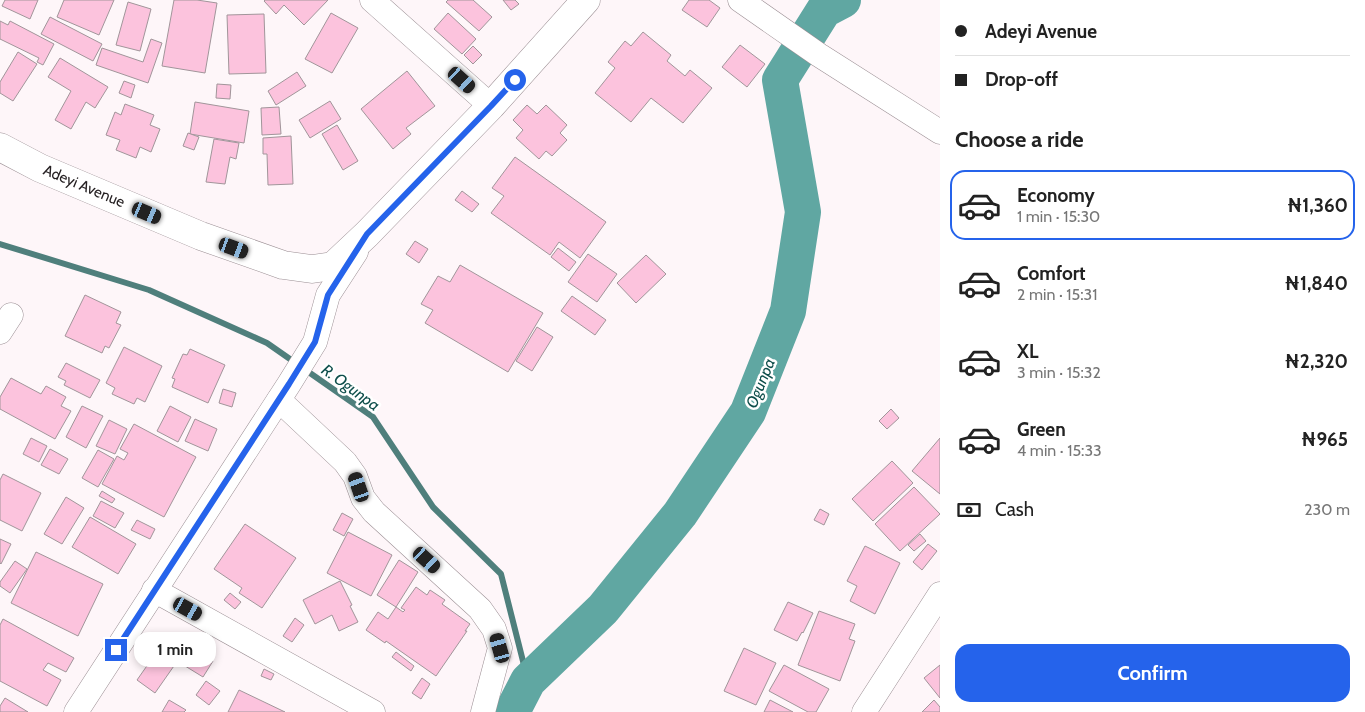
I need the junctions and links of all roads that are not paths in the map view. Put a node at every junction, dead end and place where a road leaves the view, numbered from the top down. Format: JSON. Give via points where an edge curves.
{"nodes":[{"id":1,"x":372,"y":0,"type":"edge"},
{"id":2,"x":586,"y":0,"type":"edge"},
{"id":3,"x":740,"y":0,"type":"edge"},
{"id":4,"x":491,"y":106,"type":"junction"},
{"id":5,"x":940,"y":132,"type":"edge"},
{"id":6,"x":0,"y":147,"type":"edge"},
{"id":7,"x":367,"y":234,"type":"junction"},
{"id":8,"x":284,"y":392,"type":"junction"},
{"id":9,"x":154,"y":590,"type":"junction"},
{"id":10,"x":940,"y":594,"type":"edge"},
{"id":11,"x":76,"y":712,"type":"edge"},
{"id":12,"x":373,"y":712,"type":"edge"},
{"id":13,"x":483,"y":712,"type":"edge"},
{"id":14,"x":864,"y":712,"type":"edge"}],
"edges":[{"from":1,"to":4,"type":"street"},
{"from":2,"to":4,"type":"street","name":"Adeyi Avenue"},
{"from":3,"to":5,"type":"street"},
{"from":4,"to":7,"type":"street","name":"Adeyi Avenue"},
{"from":6,"to":7,"type":"street","name":"Adeyi Avenue","via":[[40,168],[200,236],[283,266],[312,269],[333,266]]},
{"from":7,"to":8,"type":"street","via":[[328,295],[315,342]]},
{"from":8,"to":9,"type":"street"},
{"from":8,"to":13,"type":"street","via":[[345,462],[374,512],[480,609],[494,629],[500,648]]},
{"from":9,"to":11,"type":"street"},
{"from":9,"to":12,"type":"street"},
{"from":10,"to":14,"type":"street"}]}
